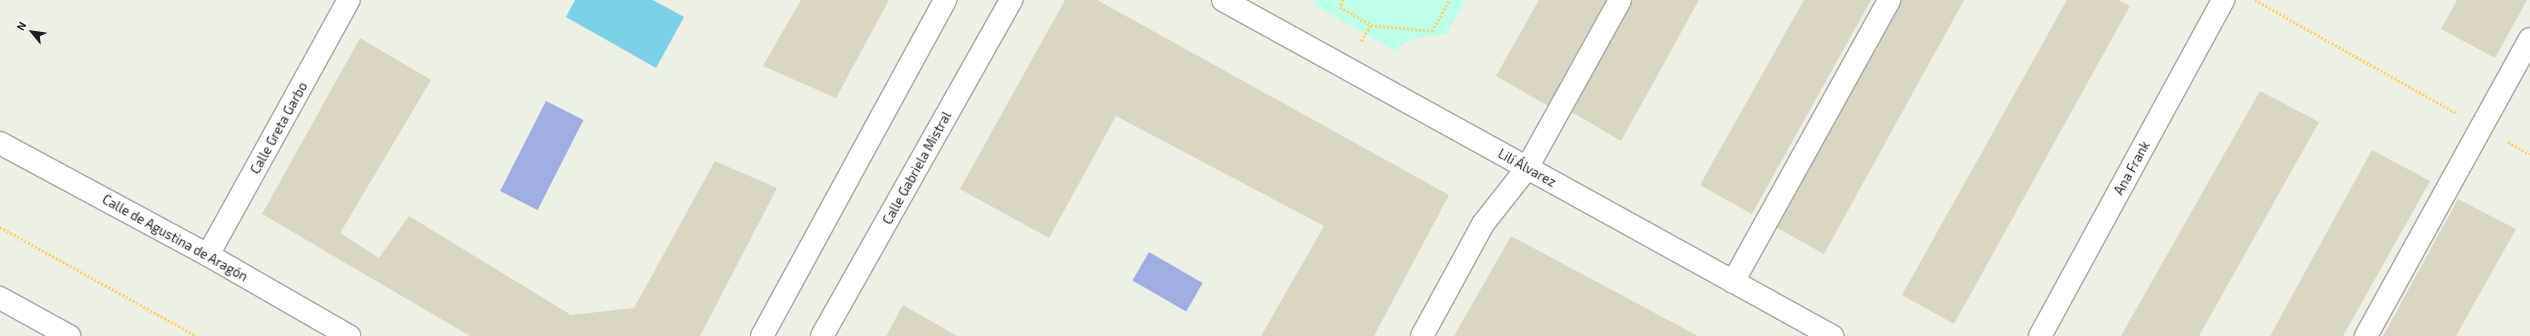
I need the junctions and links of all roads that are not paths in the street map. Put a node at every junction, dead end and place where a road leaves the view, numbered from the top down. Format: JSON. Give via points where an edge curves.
{"nodes":[{"id":1,"x":349,"y":0,"type":"edge"},
{"id":2,"x":945,"y":0,"type":"edge"},
{"id":3,"x":1011,"y":0,"type":"edge"},
{"id":4,"x":1223,"y":0,"type":"edge"},
{"id":5,"x":1620,"y":0,"type":"edge"},
{"id":6,"x":1889,"y":0,"type":"edge"},
{"id":7,"x":2223,"y":0,"type":"edge"},
{"id":8,"x":2530,"y":39,"type":"edge"},
{"id":9,"x":0,"y":143,"type":"edge"},
{"id":10,"x":1527,"y":168,"type":"junction"},
{"id":11,"x":208,"y":256,"type":"junction"},
{"id":12,"x":1733,"y":282,"type":"junction"},
{"id":13,"x":0,"y":298,"type":"edge"},
{"id":14,"x":69,"y":336,"type":"edge"},
{"id":15,"x":350,"y":336,"type":"edge"},
{"id":16,"x":762,"y":336,"type":"edge"},
{"id":17,"x":822,"y":336,"type":"edge"},
{"id":18,"x":1422,"y":336,"type":"edge"},
{"id":19,"x":1832,"y":336,"type":"edge"},
{"id":20,"x":2040,"y":336,"type":"edge"},
{"id":21,"x":2366,"y":336,"type":"edge"}],
"edges":[{"from":1,"to":11,"type":"street","name":"Calle Greta Garbo"},
{"from":2,"to":16,"type":"street"},
{"from":3,"to":17,"type":"street","name":"Calle Gabriela Mistral"},
{"from":4,"to":10,"type":"street","name":"Lilí Álvarez"},
{"from":5,"to":10,"type":"street"},
{"from":6,"to":12,"type":"street"},
{"from":7,"to":20,"type":"street","name":"Ana Frank"},
{"from":8,"to":21,"type":"street"},
{"from":9,"to":11,"type":"street","name":"Calle de Agustina de Aragón"},
{"from":10,"to":12,"type":"street","name":"Lilí Álvarez"},
{"from":10,"to":18,"type":"street","via":[[1483,224]]},
{"from":11,"to":15,"type":"street","name":"Calle de Agustina de Aragón"},
{"from":12,"to":19,"type":"street","name":"Lilí Álvarez"},
{"from":13,"to":14,"type":"street"}]}
